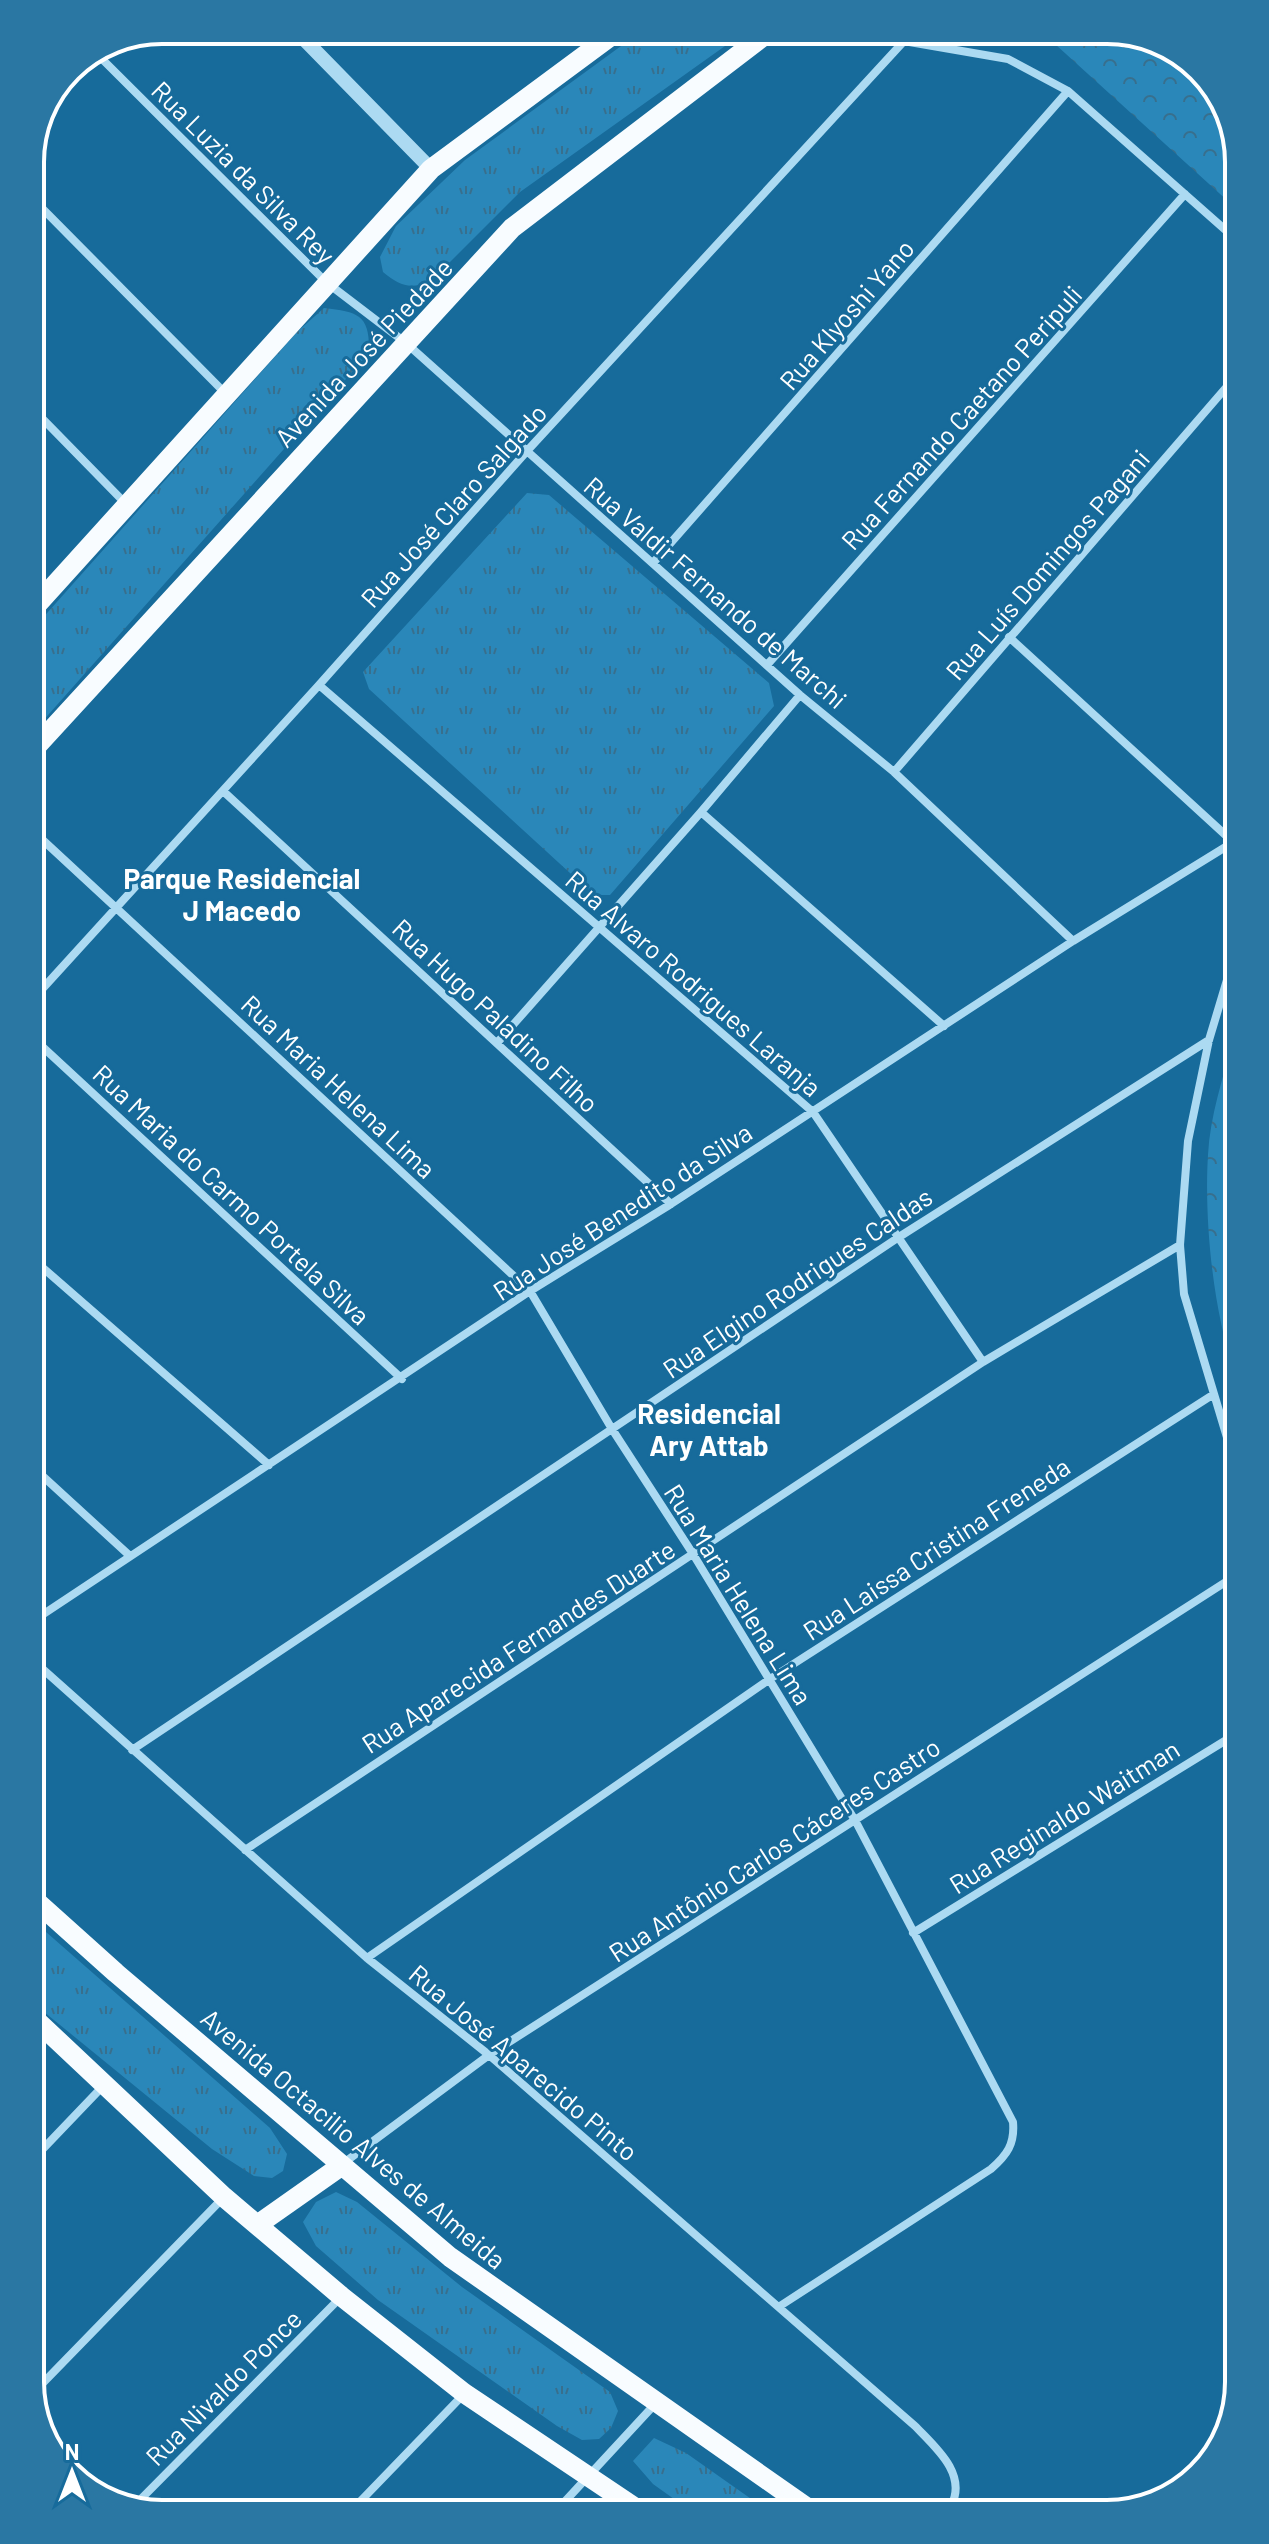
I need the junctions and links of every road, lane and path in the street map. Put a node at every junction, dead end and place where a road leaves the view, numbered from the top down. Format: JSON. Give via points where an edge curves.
{"nodes":[{"id":1,"x":309,"y":44,"type":"edge"},
{"id":2,"x":600,"y":44,"type":"edge"},
{"id":3,"x":750,"y":44,"type":"edge"},
{"id":4,"x":901,"y":44,"type":"edge"},
{"id":5,"x":927,"y":44,"type":"edge"},
{"id":6,"x":103,"y":60,"type":"edge"},
{"id":7,"x":1068,"y":91,"type":"junction"},
{"id":8,"x":431,"y":169,"type":"junction"},
{"id":9,"x":1185,"y":194,"type":"junction"},
{"id":10,"x":44,"y":210,"type":"edge"},
{"id":11,"x":1225,"y":230,"type":"edge"},
{"id":12,"x":326,"y":282,"type":"junction"},
{"id":13,"x":406,"y":343,"type":"junction"},
{"id":14,"x":1225,"y":389,"type":"edge"},
{"id":15,"x":225,"y":393,"type":"junction"},
{"id":16,"x":44,"y":420,"type":"edge"},
{"id":17,"x":527,"y":451,"type":"junction"},
{"id":18,"x":127,"y":505,"type":"junction"},
{"id":19,"x":653,"y":563,"type":"junction"},
{"id":20,"x":44,"y":597,"type":"edge"},
{"id":21,"x":1009,"y":637,"type":"junction"},
{"id":22,"x":767,"y":665,"type":"junction"},
{"id":23,"x":319,"y":685,"type":"junction"},
{"id":24,"x":800,"y":695,"type":"junction"},
{"id":25,"x":44,"y":738,"type":"edge"},
{"id":26,"x":894,"y":772,"type":"junction"},
{"id":27,"x":223,"y":791,"type":"junction"},
{"id":28,"x":701,"y":812,"type":"junction"},
{"id":29,"x":1225,"y":836,"type":"edge"},
{"id":30,"x":44,"y":841,"type":"edge"},
{"id":31,"x":1225,"y":846,"type":"edge"},
{"id":32,"x":117,"y":907,"type":"junction"},
{"id":33,"x":599,"y":927,"type":"junction"},
{"id":34,"x":1073,"y":941,"type":"junction"},
{"id":35,"x":44,"y":987,"type":"edge"},
{"id":36,"x":1225,"y":987,"type":"edge"},
{"id":37,"x":944,"y":1026,"type":"junction"},
{"id":38,"x":1209,"y":1040,"type":"junction"},
{"id":39,"x":497,"y":1043,"type":"junction"},
{"id":40,"x":44,"y":1048,"type":"edge"},
{"id":41,"x":813,"y":1112,"type":"junction"},
{"id":42,"x":671,"y":1204,"type":"junction"},
{"id":43,"x":899,"y":1237,"type":"junction"},
{"id":44,"x":1180,"y":1245,"type":"junction"},
{"id":45,"x":44,"y":1269,"type":"edge"},
{"id":46,"x":530,"y":1291,"type":"junction"},
{"id":47,"x":983,"y":1362,"type":"junction"},
{"id":48,"x":402,"y":1379,"type":"junction"},
{"id":49,"x":1214,"y":1394,"type":"junction"},
{"id":50,"x":612,"y":1429,"type":"junction"},
{"id":51,"x":1225,"y":1431,"type":"edge"},
{"id":52,"x":269,"y":1465,"type":"junction"},
{"id":53,"x":44,"y":1477,"type":"edge"},
{"id":54,"x":693,"y":1554,"type":"junction"},
{"id":55,"x":130,"y":1556,"type":"junction"},
{"id":56,"x":1225,"y":1582,"type":"edge"},
{"id":57,"x":44,"y":1614,"type":"edge"},
{"id":58,"x":44,"y":1670,"type":"edge"},
{"id":59,"x":770,"y":1679,"type":"junction"},
{"id":60,"x":1225,"y":1741,"type":"edge"},
{"id":61,"x":132,"y":1750,"type":"junction"},
{"id":62,"x":856,"y":1822,"type":"junction"},
{"id":63,"x":245,"y":1850,"type":"junction"},
{"id":64,"x":44,"y":1908,"type":"edge"},
{"id":65,"x":913,"y":1933,"type":"junction"},
{"id":66,"x":367,"y":1958,"type":"junction"},
{"id":67,"x":44,"y":2027,"type":"edge"},
{"id":68,"x":489,"y":2055,"type":"junction"},
{"id":69,"x":105,"y":2083,"type":"junction"},
{"id":70,"x":44,"y":2148,"type":"edge"},
{"id":71,"x":341,"y":2166,"type":"junction"},
{"id":72,"x":224,"y":2197,"type":"junction"},
{"id":73,"x":257,"y":2225,"type":"junction"},
{"id":74,"x":341,"y":2296,"type":"junction"},
{"id":75,"x":780,"y":2306,"type":"junction"},
{"id":76,"x":44,"y":2382,"type":"edge"},
{"id":77,"x":464,"y":2393,"type":"junction"},
{"id":78,"x":656,"y":2402,"type":"junction"},
{"id":79,"x":589,"y":2476,"type":"junction"},
{"id":80,"x":142,"y":2498,"type":"edge"},
{"id":81,"x":361,"y":2500,"type":"edge"},
{"id":82,"x":566,"y":2500,"type":"edge"},
{"id":83,"x":624,"y":2500,"type":"edge"},
{"id":84,"x":796,"y":2500,"type":"edge"},
{"id":85,"x":954,"y":2500,"type":"edge"}],
"edges":[{"from":1,"to":8,"type":"street"},
{"from":2,"to":8,"type":"main road"},
{"from":3,"to":13,"type":"main road","name":"Avenida José Piedade","via":[[512,228]]},
{"from":4,"to":17,"type":"street","name":"Rua José Claro Salgado"},
{"from":5,"to":7,"type":"street","via":[[1008,59]]},
{"from":6,"to":12,"type":"street","name":"Rua Luzia da Silva Rey"},
{"from":7,"to":9,"type":"street"},
{"from":7,"to":19,"type":"street","name":"Rua Klyoshi Yano"},
{"from":8,"to":12,"type":"main road"},
{"from":9,"to":11,"type":"street"},
{"from":9,"to":22,"type":"street","name":"Rua Fernando Caetano Peripuli"},
{"from":10,"to":15,"type":"street"},
{"from":12,"to":13,"type":"street","name":"Rua Valdir Fernando de Marchi"},
{"from":12,"to":15,"type":"main road"},
{"from":13,"to":17,"type":"street","name":"Rua Valdir Fernando de Marchi"},
{"from":13,"to":25,"type":"main road","name":"Avenida José Piedade"},
{"from":14,"to":21,"type":"street","name":"Rua Luís Domingos Pagani"},
{"from":15,"to":18,"type":"main road"},
{"from":16,"to":18,"type":"street"},
{"from":17,"to":19,"type":"street","name":"Rua Valdir Fernando de Marchi"},
{"from":17,"to":23,"type":"street","name":"Rua José Claro Salgado"},
{"from":18,"to":20,"type":"main road"},
{"from":19,"to":22,"type":"street","name":"Rua Valdir Fernando de Marchi"},
{"from":21,"to":26,"type":"street","name":"Rua Luís Domingos Pagani"},
{"from":21,"to":29,"type":"street"},
{"from":22,"to":24,"type":"street","name":"Rua Valdir Fernando de Marchi"},
{"from":23,"to":27,"type":"street","name":"Rua José Claro Salgado"},
{"from":23,"to":33,"type":"street","name":"Rua Alvaro Rodrigues Laranja"},
{"from":24,"to":26,"type":"street","name":"Rua Valdir Fernando de Marchi"},
{"from":24,"to":28,"type":"street"},
{"from":26,"to":34,"type":"street","name":"Rua Valdir Fernando de Marchi"},
{"from":27,"to":32,"type":"street","name":"Rua José Claro Salgado"},
{"from":27,"to":39,"type":"street","name":"Rua Hugo Paladino Filho"},
{"from":28,"to":33,"type":"street"},
{"from":28,"to":37,"type":"street"},
{"from":30,"to":32,"type":"street","name":"Rua Maria Helena Lima"},
{"from":31,"to":34,"type":"street","name":"Rua José Benedito da Silva"},
{"from":32,"to":35,"type":"street","name":"Rua José Claro Salgado"},
{"from":32,"to":46,"type":"street","name":"Rua Maria Helena Lima"},
{"from":33,"to":39,"type":"street"},
{"from":33,"to":41,"type":"street","name":"Rua Alvaro Rodrigues Laranja"},
{"from":34,"to":37,"type":"street","name":"Rua José Benedito da Silva"},
{"from":36,"to":38,"type":"street"},
{"from":37,"to":41,"type":"street","name":"Rua José Benedito da Silva"},
{"from":38,"to":43,"type":"street","name":"Rua Elgino Rodrigues Caldas"},
{"from":38,"to":44,"type":"street","via":[[1188,1141]]},
{"from":39,"to":42,"type":"street","name":"Rua Hugo Paladino Filho"},
{"from":40,"to":48,"type":"street","name":"Rua Maria do Carmo Portela Silva"},
{"from":41,"to":42,"type":"street","name":"Rua José Benedito da Silva"},
{"from":41,"to":43,"type":"street","name":"Rua Alvaro Rodrigues Laranja"},
{"from":42,"to":46,"type":"street","name":"Rua José Benedito da Silva"},
{"from":43,"to":47,"type":"street","name":"Rua Alvaro Rodrigues Laranja"},
{"from":43,"to":50,"type":"street","name":"Rua Elgino Rodrigues Caldas"},
{"from":44,"to":47,"type":"street","name":"Rua Aparecida Fernandes Duarte"},
{"from":44,"to":49,"type":"street","via":[[1184,1294]]},
{"from":45,"to":52,"type":"street"},
{"from":46,"to":48,"type":"street","name":"Rua José Benedito da Silva"},
{"from":46,"to":50,"type":"street","name":"Rua Maria Helena Lima"},
{"from":47,"to":54,"type":"street","name":"Rua Aparecida Fernandes Duarte"},
{"from":48,"to":52,"type":"street","name":"Rua José Benedito da Silva"},
{"from":49,"to":51,"type":"street"},
{"from":49,"to":59,"type":"street","name":"Rua Laissa Cristina Freneda"},
{"from":50,"to":54,"type":"street","name":"Rua Maria Helena Lima"},
{"from":50,"to":61,"type":"street","name":"Rua Elgino Rodrigues Caldas"},
{"from":52,"to":55,"type":"street","name":"Rua José Benedito da Silva"},
{"from":53,"to":55,"type":"street"},
{"from":54,"to":59,"type":"street","name":"Rua Maria Helena Lima"},
{"from":54,"to":63,"type":"street","name":"Rua Aparecida Fernandes Duarte"},
{"from":55,"to":57,"type":"street","name":"Rua José Benedito da Silva"},
{"from":56,"to":62,"type":"street","name":"Rua Antônio Carlos Cáceres Castro"},
{"from":58,"to":61,"type":"street","name":"Rua José Aparecido Pinto"},
{"from":59,"to":62,"type":"street","name":"Rua Maria Helena Lima"},
{"from":59,"to":66,"type":"street","name":"Rua Laissa Cristina Freneda"},
{"from":60,"to":65,"type":"street","name":"Rua Reginaldo Waitman"},
{"from":61,"to":63,"type":"street","name":"Rua José Aparecido Pinto"},
{"from":62,"to":65,"type":"street","name":"Rua Maria Helena Lima"},
{"from":62,"to":68,"type":"street","name":"Rua Antônio Carlos Cáceres Castro"},
{"from":63,"to":66,"type":"street","name":"Rua José Aparecido Pinto"},
{"from":64,"to":71,"type":"main road","name":"Avenida Octacilio Alves de Almeida"},
{"from":65,"to":75,"type":"street","name":"Rua Maria Helena Lima","via":[[1013,2122],[1014,2138],[1005,2157],[991,2169]]},
{"from":66,"to":68,"type":"street","name":"Rua José Aparecido Pinto"},
{"from":67,"to":69,"type":"main road"},
{"from":68,"to":71,"type":"street","name":"Rua Antônio Carlos Cáceres Castro"},
{"from":68,"to":75,"type":"street","name":"Rua José Aparecido Pinto"},
{"from":69,"to":70,"type":"street"},
{"from":69,"to":72,"type":"main road"},
{"from":71,"to":73,"type":"main road"},
{"from":71,"to":78,"type":"main road","name":"Avenida Octacilio Alves de Almeida","via":[[450,2257]]},
{"from":72,"to":73,"type":"main road"},
{"from":72,"to":76,"type":"street"},
{"from":73,"to":74,"type":"main road"},
{"from":74,"to":77,"type":"main road"},
{"from":74,"to":80,"type":"street","name":"Rua Nivaldo Ponce"},
{"from":75,"to":85,"type":"street","name":"Rua José Aparecido Pinto","via":[[941,2452],[954,2475]]},
{"from":77,"to":79,"type":"main road"},
{"from":77,"to":81,"type":"street"},
{"from":78,"to":79,"type":"street"},
{"from":78,"to":84,"type":"main road","name":"Avenida Octacilio Alves de Almeida"},
{"from":79,"to":82,"type":"street"},
{"from":79,"to":83,"type":"main road"}]}
